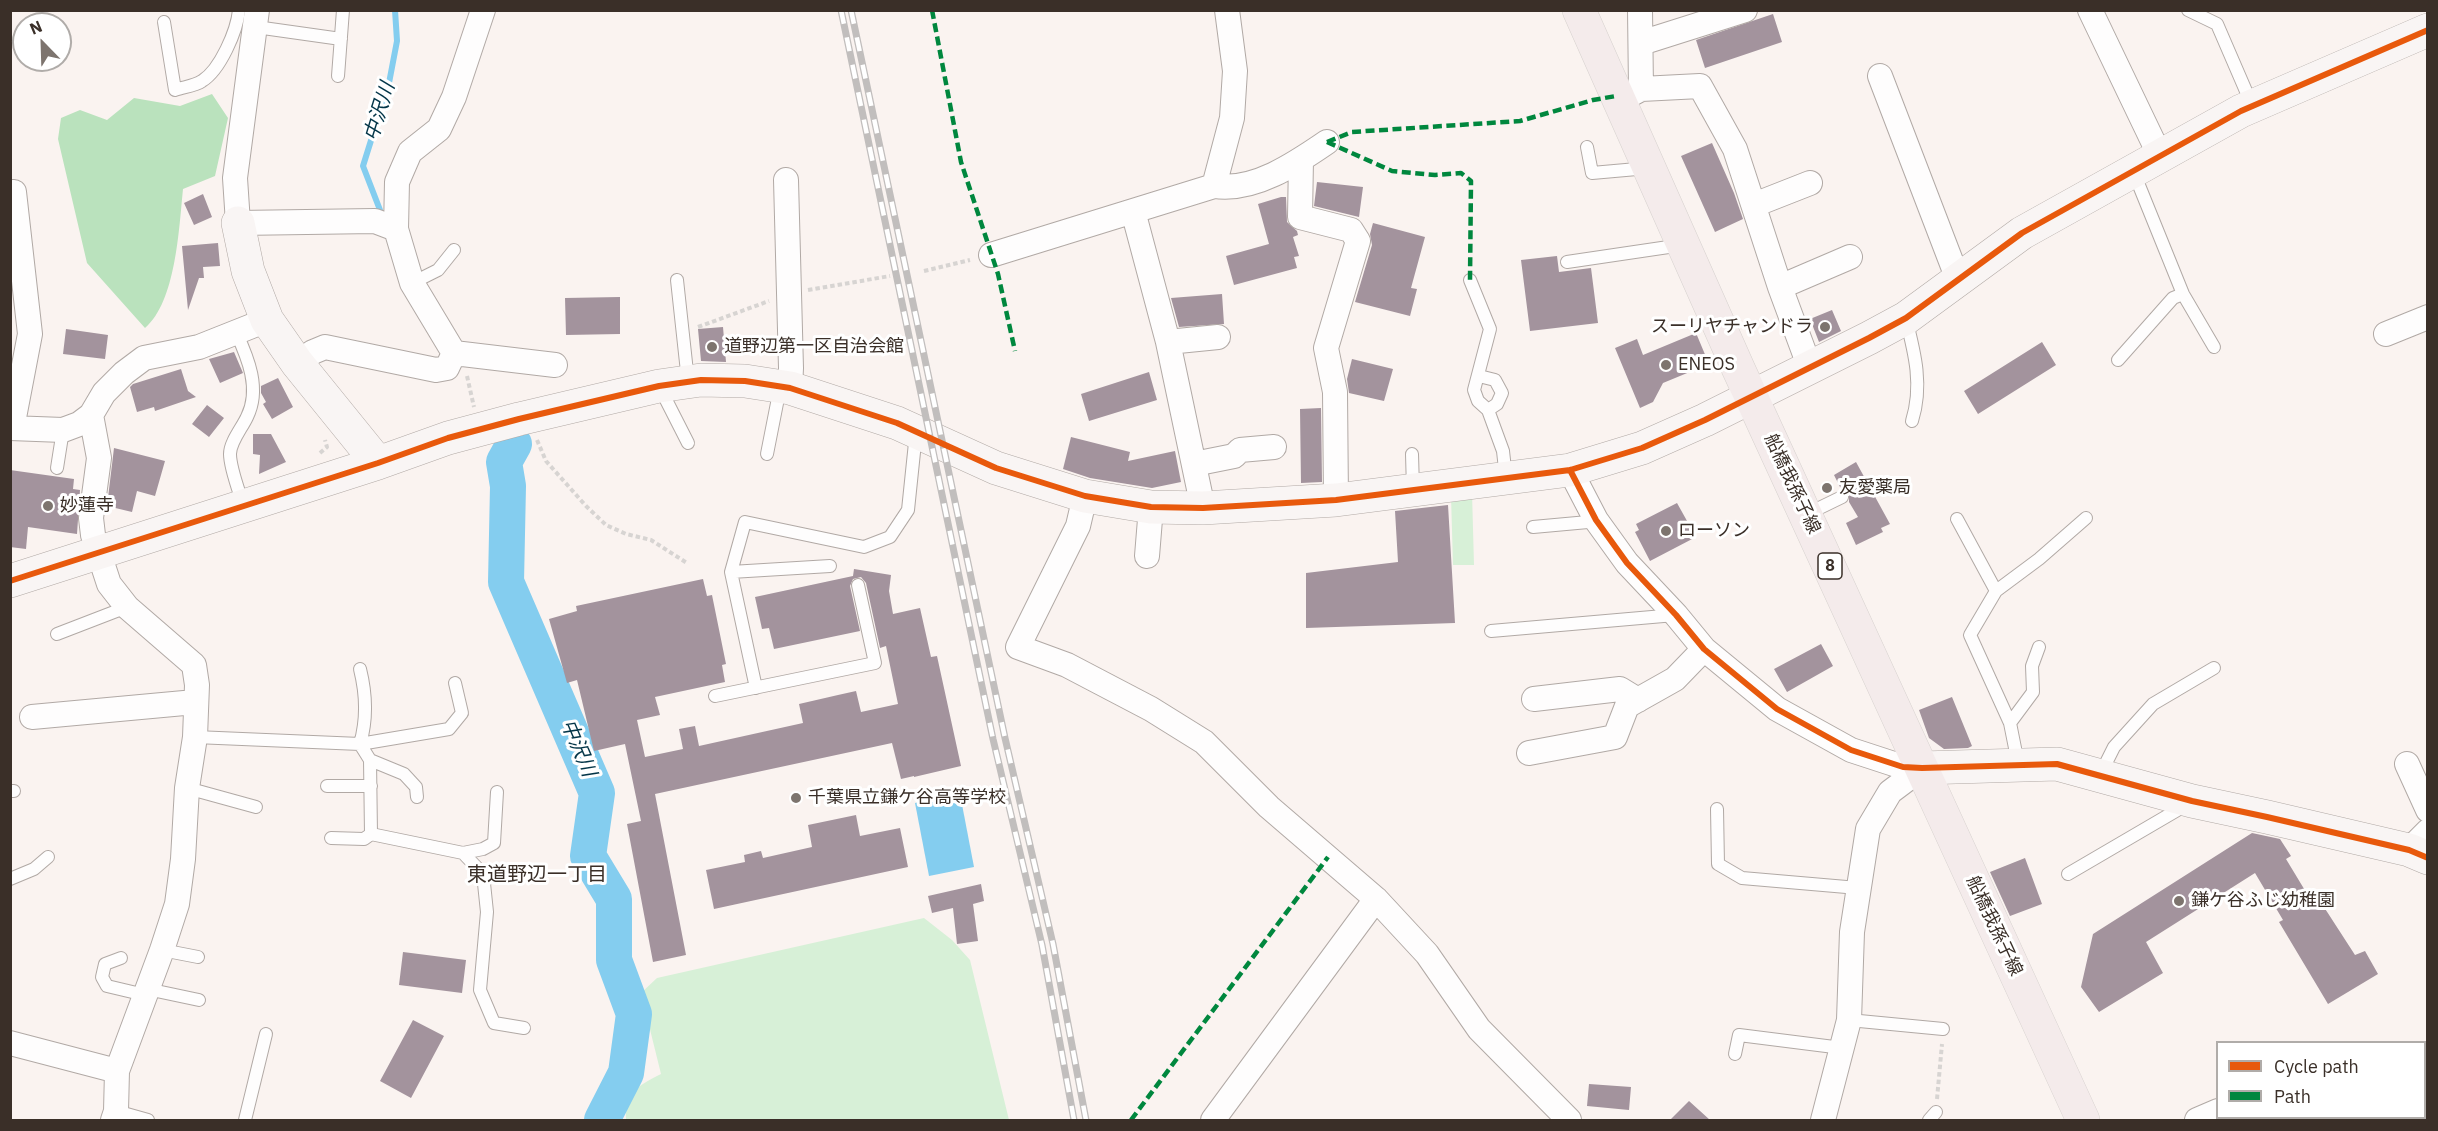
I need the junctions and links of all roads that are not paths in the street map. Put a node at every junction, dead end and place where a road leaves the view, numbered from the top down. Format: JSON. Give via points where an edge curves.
{"nodes":[{"id":1,"x":343,"y":10,"type":"edge"},
{"id":2,"x":483,"y":10,"type":"edge"},
{"id":3,"x":1227,"y":10,"type":"edge"},
{"id":4,"x":1579,"y":10,"type":"edge"},
{"id":5,"x":1641,"y":10,"type":"edge"},
{"id":6,"x":1745,"y":10,"type":"edge"},
{"id":7,"x":2090,"y":10,"type":"edge"},
{"id":8,"x":2188,"y":10,"type":"edge"},
{"id":9,"x":251,"y":16,"type":"edge"},
{"id":10,"x":164,"y":22,"type":"dead end"},
{"id":11,"x":2427,"y":30,"type":"edge"},
{"id":12,"x":341,"y":39,"type":"junction"},
{"id":13,"x":1641,"y":43,"type":"junction"},
{"id":14,"x":338,"y":76,"type":"dead end"},
{"id":15,"x":1880,"y":76,"type":"dead end"},
{"id":16,"x":1629,"y":92,"type":"junction"},
{"id":17,"x":2253,"y":106,"type":"junction"},
{"id":18,"x":1327,"y":142,"type":"dead end"},
{"id":19,"x":1587,"y":147,"type":"dead end"},
{"id":20,"x":1300,"y":160,"type":"junction"},
{"id":21,"x":2147,"y":164,"type":"junction"},
{"id":22,"x":1649,"y":167,"type":"junction"},
{"id":23,"x":786,"y":180,"type":"dead end"},
{"id":24,"x":1810,"y":183,"type":"dead end"},
{"id":25,"x":1214,"y":186,"type":"junction"},
{"id":26,"x":14,"y":192,"type":"dead end"},
{"id":27,"x":1754,"y":205,"type":"junction"},
{"id":28,"x":1133,"y":211,"type":"junction"},
{"id":29,"x":238,"y":223,"type":"junction"},
{"id":30,"x":396,"y":229,"type":"junction"},
{"id":31,"x":1684,"y":245,"type":"junction"},
{"id":32,"x":454,"y":250,"type":"dead end"},
{"id":33,"x":991,"y":255,"type":"road end"},
{"id":34,"x":1850,"y":257,"type":"dead end"},
{"id":35,"x":1567,"y":262,"type":"dead end"},
{"id":36,"x":1960,"y":278,"type":"junction"},
{"id":37,"x":677,"y":280,"type":"dead end"},
{"id":38,"x":1470,"y":280,"type":"dead end"},
{"id":39,"x":412,"y":283,"type":"junction"},
{"id":40,"x":1780,"y":287,"type":"junction"},
{"id":41,"x":2183,"y":294,"type":"junction"},
{"id":42,"x":2427,"y":317,"type":"edge"},
{"id":43,"x":1906,"y":318,"type":"junction"},
{"id":44,"x":267,"y":320,"type":"junction"},
{"id":45,"x":236,"y":332,"type":"junction"},
{"id":46,"x":2386,"y":333,"type":"dead end"},
{"id":47,"x":1218,"y":337,"type":"dead end"},
{"id":48,"x":1168,"y":342,"type":"junction"},
{"id":49,"x":2214,"y":347,"type":"dead end"},
{"id":50,"x":454,"y":353,"type":"junction"},
{"id":51,"x":2118,"y":360,"type":"dead end"},
{"id":52,"x":297,"y":363,"type":"junction"},
{"id":53,"x":555,"y":365,"type":"dead end"},
{"id":54,"x":1810,"y":368,"type":"junction"},
{"id":55,"x":1479,"y":376,"type":"junction"},
{"id":56,"x":674,"y":384,"type":"junction"},
{"id":57,"x":785,"y":388,"type":"junction"},
{"id":58,"x":1752,"y":398,"type":"junction"},
{"id":59,"x":1488,"y":410,"type":"junction"},
{"id":60,"x":91,"y":415,"type":"junction"},
{"id":61,"x":1912,"y":421,"type":"dead end"},
{"id":62,"x":11,"y":428,"type":"edge"},
{"id":63,"x":63,"y":430,"type":"junction"},
{"id":64,"x":917,"y":432,"type":"junction"},
{"id":65,"x":688,"y":443,"type":"dead end"},
{"id":66,"x":1274,"y":447,"type":"dead end"},
{"id":67,"x":766,"y":454,"type":"dead end"},
{"id":68,"x":1412,"y":454,"type":"dead end"},
{"id":69,"x":378,"y":463,"type":"junction"},
{"id":70,"x":1194,"y":464,"type":"junction"},
{"id":71,"x":57,"y":468,"type":"dead end"},
{"id":72,"x":1570,"y":470,"type":"junction"},
{"id":73,"x":1506,"y":480,"type":"junction"},
{"id":74,"x":1413,"y":490,"type":"junction"},
{"id":75,"x":1085,"y":496,"type":"junction"},
{"id":76,"x":1842,"y":497,"type":"dead end"},
{"id":77,"x":1336,"y":500,"type":"junction"},
{"id":78,"x":243,"y":506,"type":"junction"},
{"id":79,"x":1151,"y":507,"type":"junction"},
{"id":80,"x":1203,"y":508,"type":"junction"},
{"id":81,"x":1806,"y":515,"type":"junction"},
{"id":82,"x":2086,"y":518,"type":"dead end"},
{"id":83,"x":1957,"y":519,"type":"dead end"},
{"id":84,"x":1596,"y":520,"type":"junction"},
{"id":85,"x":1533,"y":527,"type":"dead end"},
{"id":86,"x":98,"y":552,"type":"junction"},
{"id":87,"x":1147,"y":556,"type":"dead end"},
{"id":88,"x":830,"y":566,"type":"dead end"},
{"id":89,"x":731,"y":572,"type":"junction"},
{"id":90,"x":10,"y":582,"type":"edge"},
{"id":91,"x":858,"y":585,"type":"dead end"},
{"id":92,"x":1996,"y":591,"type":"junction"},
{"id":93,"x":127,"y":607,"type":"junction"},
{"id":94,"x":1676,"y":615,"type":"junction"},
{"id":95,"x":1491,"y":631,"type":"dead end"},
{"id":96,"x":57,"y":634,"type":"dead end"},
{"id":97,"x":2039,"y":647,"type":"dead end"},
{"id":98,"x":1704,"y":649,"type":"junction"},
{"id":99,"x":2214,"y":668,"type":"dead end"},
{"id":100,"x":360,"y":669,"type":"dead end"},
{"id":101,"x":454,"y":683,"type":"dead end"},
{"id":102,"x":756,"y":688,"type":"junction"},
{"id":103,"x":715,"y":696,"type":"dead end"},
{"id":104,"x":1534,"y":699,"type":"dead end"},
{"id":105,"x":1638,"y":700,"type":"junction"},
{"id":106,"x":195,"y":702,"type":"junction"},
{"id":107,"x":32,"y":717,"type":"dead end"},
{"id":108,"x":2010,"y":723,"type":"junction"},
{"id":109,"x":195,"y":737,"type":"junction"},
{"id":110,"x":360,"y":744,"type":"junction"},
{"id":111,"x":1528,"y":753,"type":"dead end"},
{"id":112,"x":370,"y":760,"type":"junction"},
{"id":113,"x":2018,"y":764,"type":"junction"},
{"id":114,"x":2407,"y":764,"type":"dead end"},
{"id":115,"x":1922,"y":768,"type":"junction"},
{"id":116,"x":2099,"y":776,"type":"junction"},
{"id":117,"x":327,"y":786,"type":"dead end"},
{"id":118,"x":371,"y":786,"type":"junction"},
{"id":119,"x":186,"y":788,"type":"junction"},
{"id":120,"x":497,"y":792,"type":"dead end"},
{"id":121,"x":417,"y":797,"type":"dead end"},
{"id":122,"x":2192,"y":801,"type":"junction"},
{"id":123,"x":256,"y":807,"type":"dead end"},
{"id":124,"x":1717,"y":809,"type":"dead end"},
{"id":125,"x":2427,"y":810,"type":"edge"},
{"id":126,"x":371,"y":834,"type":"junction"},
{"id":127,"x":331,"y":838,"type":"dead end"},
{"id":128,"x":2421,"y":846,"type":"edge"},
{"id":129,"x":464,"y":853,"type":"junction"},
{"id":130,"x":48,"y":858,"type":"dead end"},
{"id":131,"x":2068,"y":874,"type":"dead end"},
{"id":132,"x":10,"y":879,"type":"edge"},
{"id":133,"x":1858,"y":888,"type":"junction"},
{"id":134,"x":1376,"y":899,"type":"junction"},
{"id":135,"x":162,"y":950,"type":"junction"},
{"id":136,"x":198,"y":957,"type":"dead end"},
{"id":137,"x":121,"y":958,"type":"dead end"},
{"id":138,"x":146,"y":992,"type":"junction"},
{"id":139,"x":199,"y":1000,"type":"dead end"},
{"id":140,"x":1849,"y":1020,"type":"junction"},
{"id":141,"x":524,"y":1028,"type":"dead end"},
{"id":142,"x":1943,"y":1029,"type":"road end"},
{"id":143,"x":266,"y":1034,"type":"dead end"},
{"id":144,"x":10,"y":1043,"type":"edge"},
{"id":145,"x":1842,"y":1048,"type":"junction"},
{"id":146,"x":1735,"y":1054,"type":"dead end"},
{"id":147,"x":117,"y":1071,"type":"junction"},
{"id":148,"x":2216,"y":1111,"type":"edge"},
{"id":149,"x":114,"y":1116,"type":"edge"},
{"id":150,"x":147,"y":1120,"type":"edge"},
{"id":151,"x":245,"y":1120,"type":"edge"},
{"id":152,"x":1213,"y":1120,"type":"edge"},
{"id":153,"x":1569,"y":1120,"type":"edge"},
{"id":154,"x":1822,"y":1120,"type":"edge"},
{"id":155,"x":2083,"y":1120,"type":"edge"},
{"id":156,"x":2197,"y":1120,"type":"edge"}],
"edges":[{"from":1,"to":12,"type":"lane"},
{"from":2,"to":30,"type":"street","via":[[439,129],[410,152],[397,182]]},
{"from":3,"to":25,"type":"street","via":[[1235,71],[1233,118]]},
{"from":4,"to":16,"type":"main road","name":"船橋我孫子線","number":"8"},
{"from":5,"to":13,"type":"street"},
{"from":6,"to":13,"type":"street"},
{"from":7,"to":21,"type":"street"},
{"from":8,"to":17,"type":"lane","via":[[2217,24]]},
{"from":9,"to":10,"type":"lane","via":[[235,31],[213,72],[201,82],[175,90]]},
{"from":9,"to":12,"type":"lane"},
{"from":9,"to":29,"type":"street","via":[[235,178]]},
{"from":11,"to":17,"type":"street"},
{"from":12,"to":14,"type":"lane"},
{"from":13,"to":16,"type":"street"},
{"from":15,"to":36,"type":"street"},
{"from":16,"to":22,"type":"main road","name":"船橋我孫子線","number":"8"},
{"from":16,"to":27,"type":"street","via":[[1701,86],[1735,149]]},
{"from":17,"to":21,"type":"street"},
{"from":18,"to":20,"type":"street"},
{"from":19,"to":22,"type":"lane","via":[[1592,173]]},
{"from":20,"to":25,"type":"street","via":[[1263,179]]},
{"from":20,"to":77,"type":"street","via":[[1300,217],[1351,230],[1358,241],[1326,348],[1335,392]]},
{"from":21,"to":36,"type":"street","via":[[2022,233]]},
{"from":21,"to":41,"type":"lane"},
{"from":22,"to":31,"type":"main road","name":"船橋我孫子線","number":"8"},
{"from":23,"to":57,"type":"street","via":[[791,368]]},
{"from":24,"to":27,"type":"street"},
{"from":25,"to":28,"type":"street"},
{"from":26,"to":62,"type":"street","via":[[30,334]]},
{"from":27,"to":40,"type":"street"},
{"from":28,"to":33,"type":"street"},
{"from":28,"to":48,"type":"street"},
{"from":29,"to":30,"type":"street","via":[[375,221]]},
{"from":29,"to":44,"type":"street","via":[[248,271]]},
{"from":30,"to":39,"type":"street"},
{"from":31,"to":35,"type":"lane"},
{"from":31,"to":58,"type":"main road","name":"船橋我孫子線","number":"8"},
{"from":32,"to":39,"type":"lane","via":[[438,270]]},
{"from":34,"to":40,"type":"street"},
{"from":36,"to":43,"type":"street"},
{"from":37,"to":56,"type":"lane"},
{"from":38,"to":55,"type":"lane","via":[[1490,329]]},
{"from":39,"to":50,"type":"street"},
{"from":40,"to":54,"type":"street"},
{"from":41,"to":49,"type":"lane"},
{"from":41,"to":51,"type":"lane","via":[[2173,298]]},
{"from":42,"to":46,"type":"street"},
{"from":43,"to":54,"type":"street"},
{"from":43,"to":61,"type":"lane","via":[[1914,351],[1918,400]]},
{"from":44,"to":45,"type":"street"},
{"from":44,"to":52,"type":"street"},
{"from":45,"to":60,"type":"street","via":[[199,347],[144,358],[104,393]]},
{"from":45,"to":78,"type":"lane","via":[[246,352],[254,397],[229,454]]},
{"from":47,"to":48,"type":"street"},
{"from":48,"to":70,"type":"street"},
{"from":50,"to":52,"type":"street","via":[[447,368],[436,370],[325,347]]},
{"from":50,"to":53,"type":"street"},
{"from":52,"to":69,"type":"street"},
{"from":54,"to":58,"type":"street"},
{"from":55,"to":59,"type":"lane","via":[[1474,390],[1478,401]]},
{"from":55,"to":59,"type":"lane","via":[[1495,380],[1502,393],[1497,404]]},
{"from":56,"to":57,"type":"street","via":[[745,381]]},
{"from":56,"to":65,"type":"lane"},
{"from":56,"to":69,"type":"street","via":[[458,435]]},
{"from":57,"to":64,"type":"street"},
{"from":57,"to":67,"type":"lane"},
{"from":58,"to":72,"type":"street","via":[[1642,448]]},
{"from":58,"to":81,"type":"main road","name":"船橋我孫子線","number":"8"},
{"from":59,"to":73,"type":"lane","via":[[1503,451]]},
{"from":60,"to":63,"type":"street"},
{"from":60,"to":86,"type":"street","via":[[99,458],[91,518]]},
{"from":62,"to":63,"type":"street"},
{"from":63,"to":71,"type":"lane"},
{"from":64,"to":75,"type":"street","via":[[996,468]]},
{"from":64,"to":89,"type":"lane","via":[[908,510],[890,537],[864,547],[746,522]]},
{"from":66,"to":70,"type":"street","via":[[1240,450],[1234,456]]},
{"from":68,"to":74,"type":"lane"},
{"from":69,"to":78,"type":"street"},
{"from":70,"to":80,"type":"street"},
{"from":72,"to":73,"type":"street"},
{"from":72,"to":84,"type":"street"},
{"from":73,"to":74,"type":"street"},
{"from":74,"to":77,"type":"street"},
{"from":75,"to":79,"type":"street"},
{"from":75,"to":134,"type":"street","via":[[1078,526],[1018,647],[1067,665],[1204,742],[1269,807]]},
{"from":76,"to":81,"type":"lane"},
{"from":77,"to":80,"type":"street"},
{"from":78,"to":86,"type":"street"},
{"from":79,"to":80,"type":"street"},
{"from":79,"to":87,"type":"street"},
{"from":81,"to":115,"type":"main road","name":"船橋我孫子線","number":"8"},
{"from":82,"to":92,"type":"lane"},
{"from":83,"to":92,"type":"lane"},
{"from":84,"to":85,"type":"lane"},
{"from":84,"to":94,"type":"street","via":[[1627,562]]},
{"from":86,"to":90,"type":"street"},
{"from":86,"to":93,"type":"street","via":[[109,584]]},
{"from":88,"to":89,"type":"lane"},
{"from":89,"to":102,"type":"lane"},
{"from":91,"to":102,"type":"lane","via":[[875,663]]},
{"from":92,"to":108,"type":"lane","via":[[1970,635]]},
{"from":93,"to":96,"type":"lane"},
{"from":93,"to":106,"type":"street","via":[[194,665]]},
{"from":94,"to":95,"type":"lane"},
{"from":94,"to":98,"type":"street"},
{"from":97,"to":108,"type":"lane","via":[[2032,666],[2033,692]]},
{"from":98,"to":105,"type":"street","via":[[1675,679]]},
{"from":98,"to":115,"type":"street","via":[[1777,709],[1851,750],[1897,765]]},
{"from":99,"to":116,"type":"lane","via":[[2153,704],[2114,747]]},
{"from":100,"to":110,"type":"lane","via":[[365,687]]},
{"from":101,"to":110,"type":"lane","via":[[462,712],[449,729]]},
{"from":102,"to":103,"type":"lane"},
{"from":104,"to":105,"type":"street","via":[[1620,689]]},
{"from":105,"to":111,"type":"street","via":[[1628,706],[1614,737]]},
{"from":106,"to":107,"type":"street"},
{"from":106,"to":109,"type":"street"},
{"from":108,"to":113,"type":"lane"},
{"from":109,"to":110,"type":"lane"},
{"from":109,"to":119,"type":"street"},
{"from":110,"to":112,"type":"lane"},
{"from":112,"to":118,"type":"lane"},
{"from":112,"to":121,"type":"lane","via":[[404,774],[416,787]]},
{"from":113,"to":115,"type":"street"},
{"from":113,"to":116,"type":"street","via":[[2058,764]]},
{"from":114,"to":125,"type":"street"},
{"from":115,"to":133,"type":"street","via":[[1890,792],[1868,829]]},
{"from":115,"to":155,"type":"main road","name":"船橋我孫子線","number":"8"},
{"from":116,"to":122,"type":"street"},
{"from":117,"to":118,"type":"lane"},
{"from":118,"to":126,"type":"lane"},
{"from":119,"to":123,"type":"lane"},
{"from":119,"to":135,"type":"street","via":[[177,904]]},
{"from":120,"to":129,"type":"lane","via":[[494,843]]},
{"from":122,"to":128,"type":"street"},
{"from":122,"to":131,"type":"lane"},
{"from":124,"to":133,"type":"lane","via":[[1718,864],[1742,878]]},
{"from":126,"to":127,"type":"lane","via":[[364,839]]},
{"from":126,"to":129,"type":"lane"},
{"from":129,"to":141,"type":"lane","via":[[483,874],[487,912],[480,990],[494,1023]]},
{"from":130,"to":132,"type":"lane"},
{"from":133,"to":140,"type":"street"},
{"from":134,"to":152,"type":"street"},
{"from":134,"to":153,"type":"street","via":[[1427,954],[1479,1029]]},
{"from":135,"to":136,"type":"lane"},
{"from":135,"to":138,"type":"street"},
{"from":137,"to":138,"type":"lane","via":[[105,964],[102,977],[107,986]]},
{"from":138,"to":139,"type":"lane"},
{"from":138,"to":147,"type":"street"},
{"from":140,"to":142,"type":"lane"},
{"from":140,"to":145,"type":"street"},
{"from":143,"to":151,"type":"lane"},
{"from":144,"to":147,"type":"street"},
{"from":145,"to":146,"type":"lane","via":[[1739,1035]]},
{"from":145,"to":154,"type":"street"},
{"from":147,"to":149,"type":"street"},
{"from":148,"to":156,"type":"street"},
{"from":149,"to":150,"type":"lane"}]}
